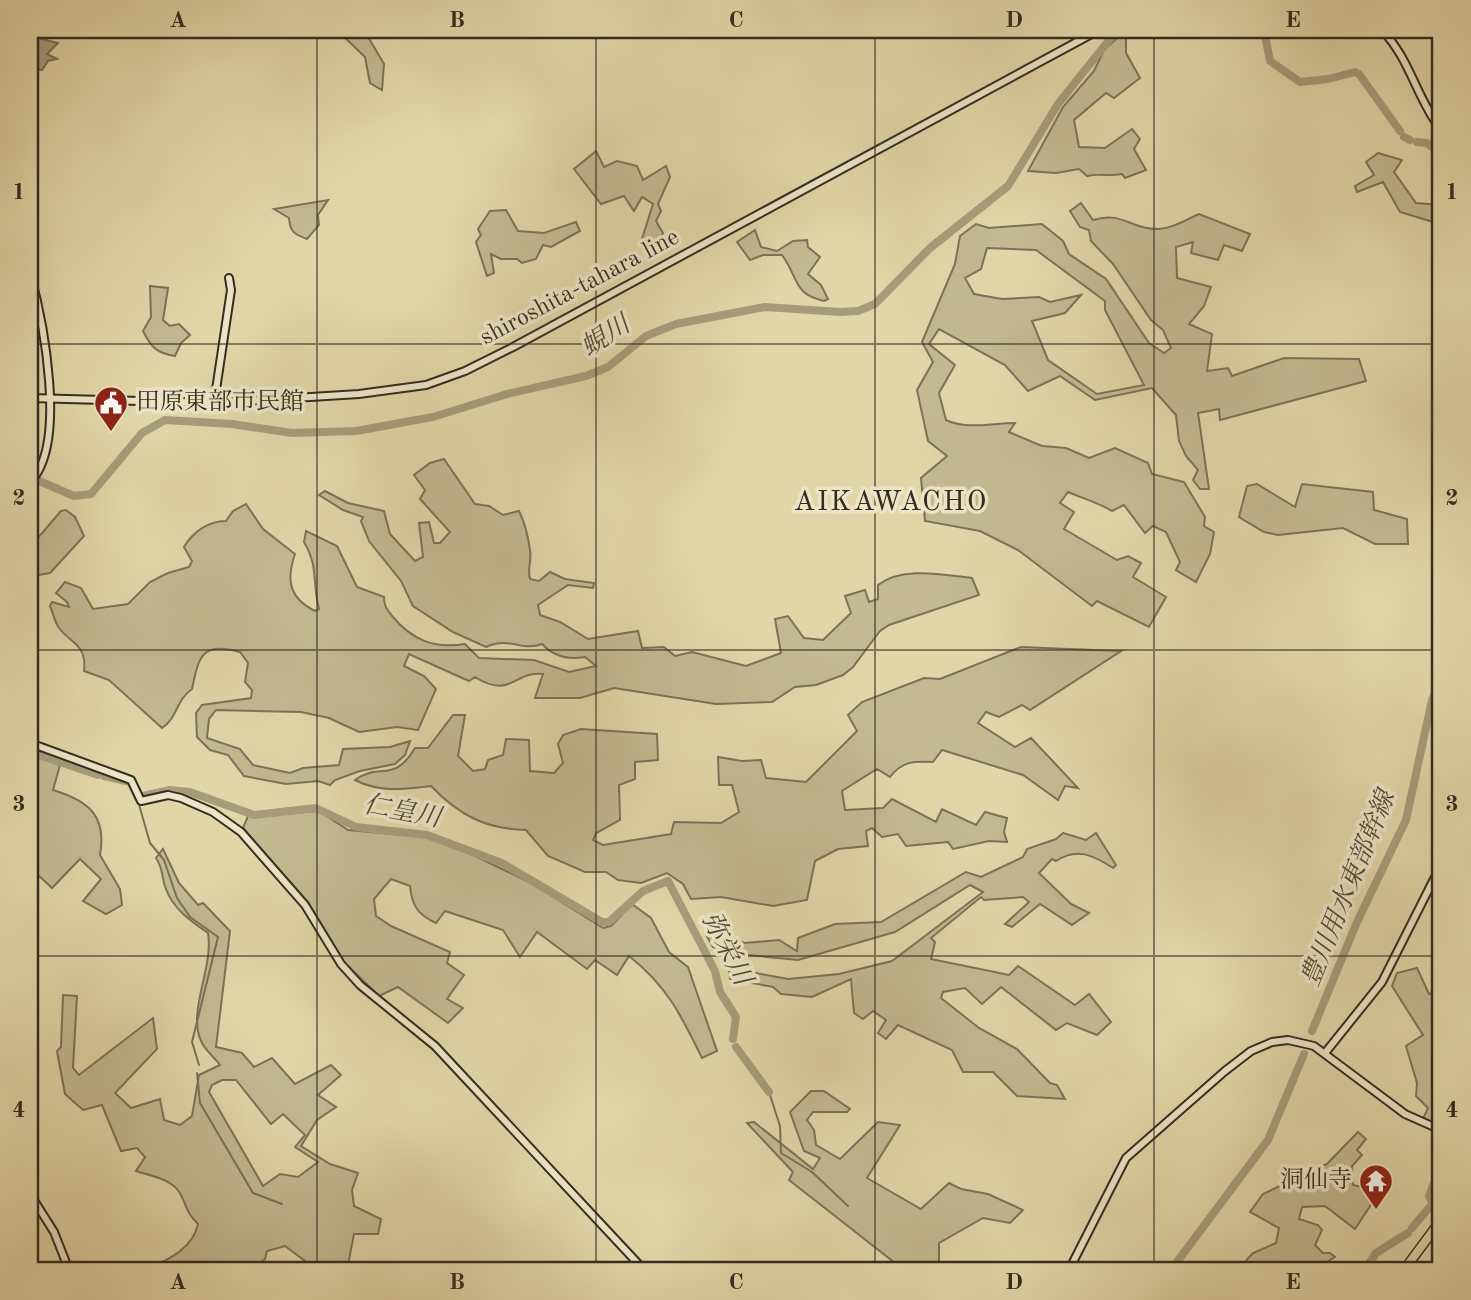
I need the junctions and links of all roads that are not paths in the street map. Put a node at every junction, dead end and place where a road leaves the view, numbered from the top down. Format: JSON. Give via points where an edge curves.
{"nodes":[{"id":1,"x":1099,"y":30,"type":"edge"},
{"id":2,"x":1382,"y":30,"type":"edge"},
{"id":3,"x":1441,"y":130,"type":"edge"},
{"id":4,"x":30,"y":273,"type":"edge"},
{"id":5,"x":229,"y":278,"type":"dead end"},
{"id":6,"x":30,"y":398,"type":"edge"},
{"id":7,"x":50,"y":399,"type":"junction"},
{"id":8,"x":214,"y":403,"type":"junction"},
{"id":9,"x":30,"y":482,"type":"edge"},
{"id":10,"x":30,"y":743,"type":"edge"},
{"id":11,"x":1441,"y":864,"type":"edge"},
{"id":12,"x":1325,"y":1053,"type":"junction"},
{"id":13,"x":1441,"y":1130,"type":"edge"},
{"id":14,"x":30,"y":1194,"type":"edge"},
{"id":15,"x":1441,"y":1220,"type":"edge"},
{"id":16,"x":69,"y":1270,"type":"edge"},
{"id":17,"x":645,"y":1270,"type":"edge"},
{"id":18,"x":1069,"y":1270,"type":"edge"},
{"id":19,"x":1405,"y":1270,"type":"edge"}],
"edges":[{"from":1,"to":8,"type":"main road","name":"shiroshita-tahara line","via":[[448,378],[359,394]]},
{"from":2,"to":3,"type":"main road","via":[[1402,53]]},
{"from":4,"to":7,"type":"main road"},
{"from":5,"to":8,"type":"main road"},
{"from":6,"to":7,"type":"main road","name":"shiroshita-tahara line"},
{"from":7,"to":8,"type":"main road","name":"shiroshita-tahara line"},
{"from":7,"to":9,"type":"main road","via":[[50,442]]},
{"from":10,"to":17,"type":"main road","via":[[131,780],[141,801],[168,795],[181,798],[213,812],[240,832],[305,905],[341,964],[360,985],[435,1046]]},
{"from":11,"to":12,"type":"main road","via":[[1382,982]]},
{"from":12,"to":13,"type":"main road","via":[[1405,1114]]},
{"from":12,"to":18,"type":"main road","via":[[1298,1041],[1272,1042],[1251,1051],[1182,1107],[1126,1158]]},
{"from":14,"to":16,"type":"main road","via":[[54,1232]]},
{"from":15,"to":19,"type":"highway"}]}
